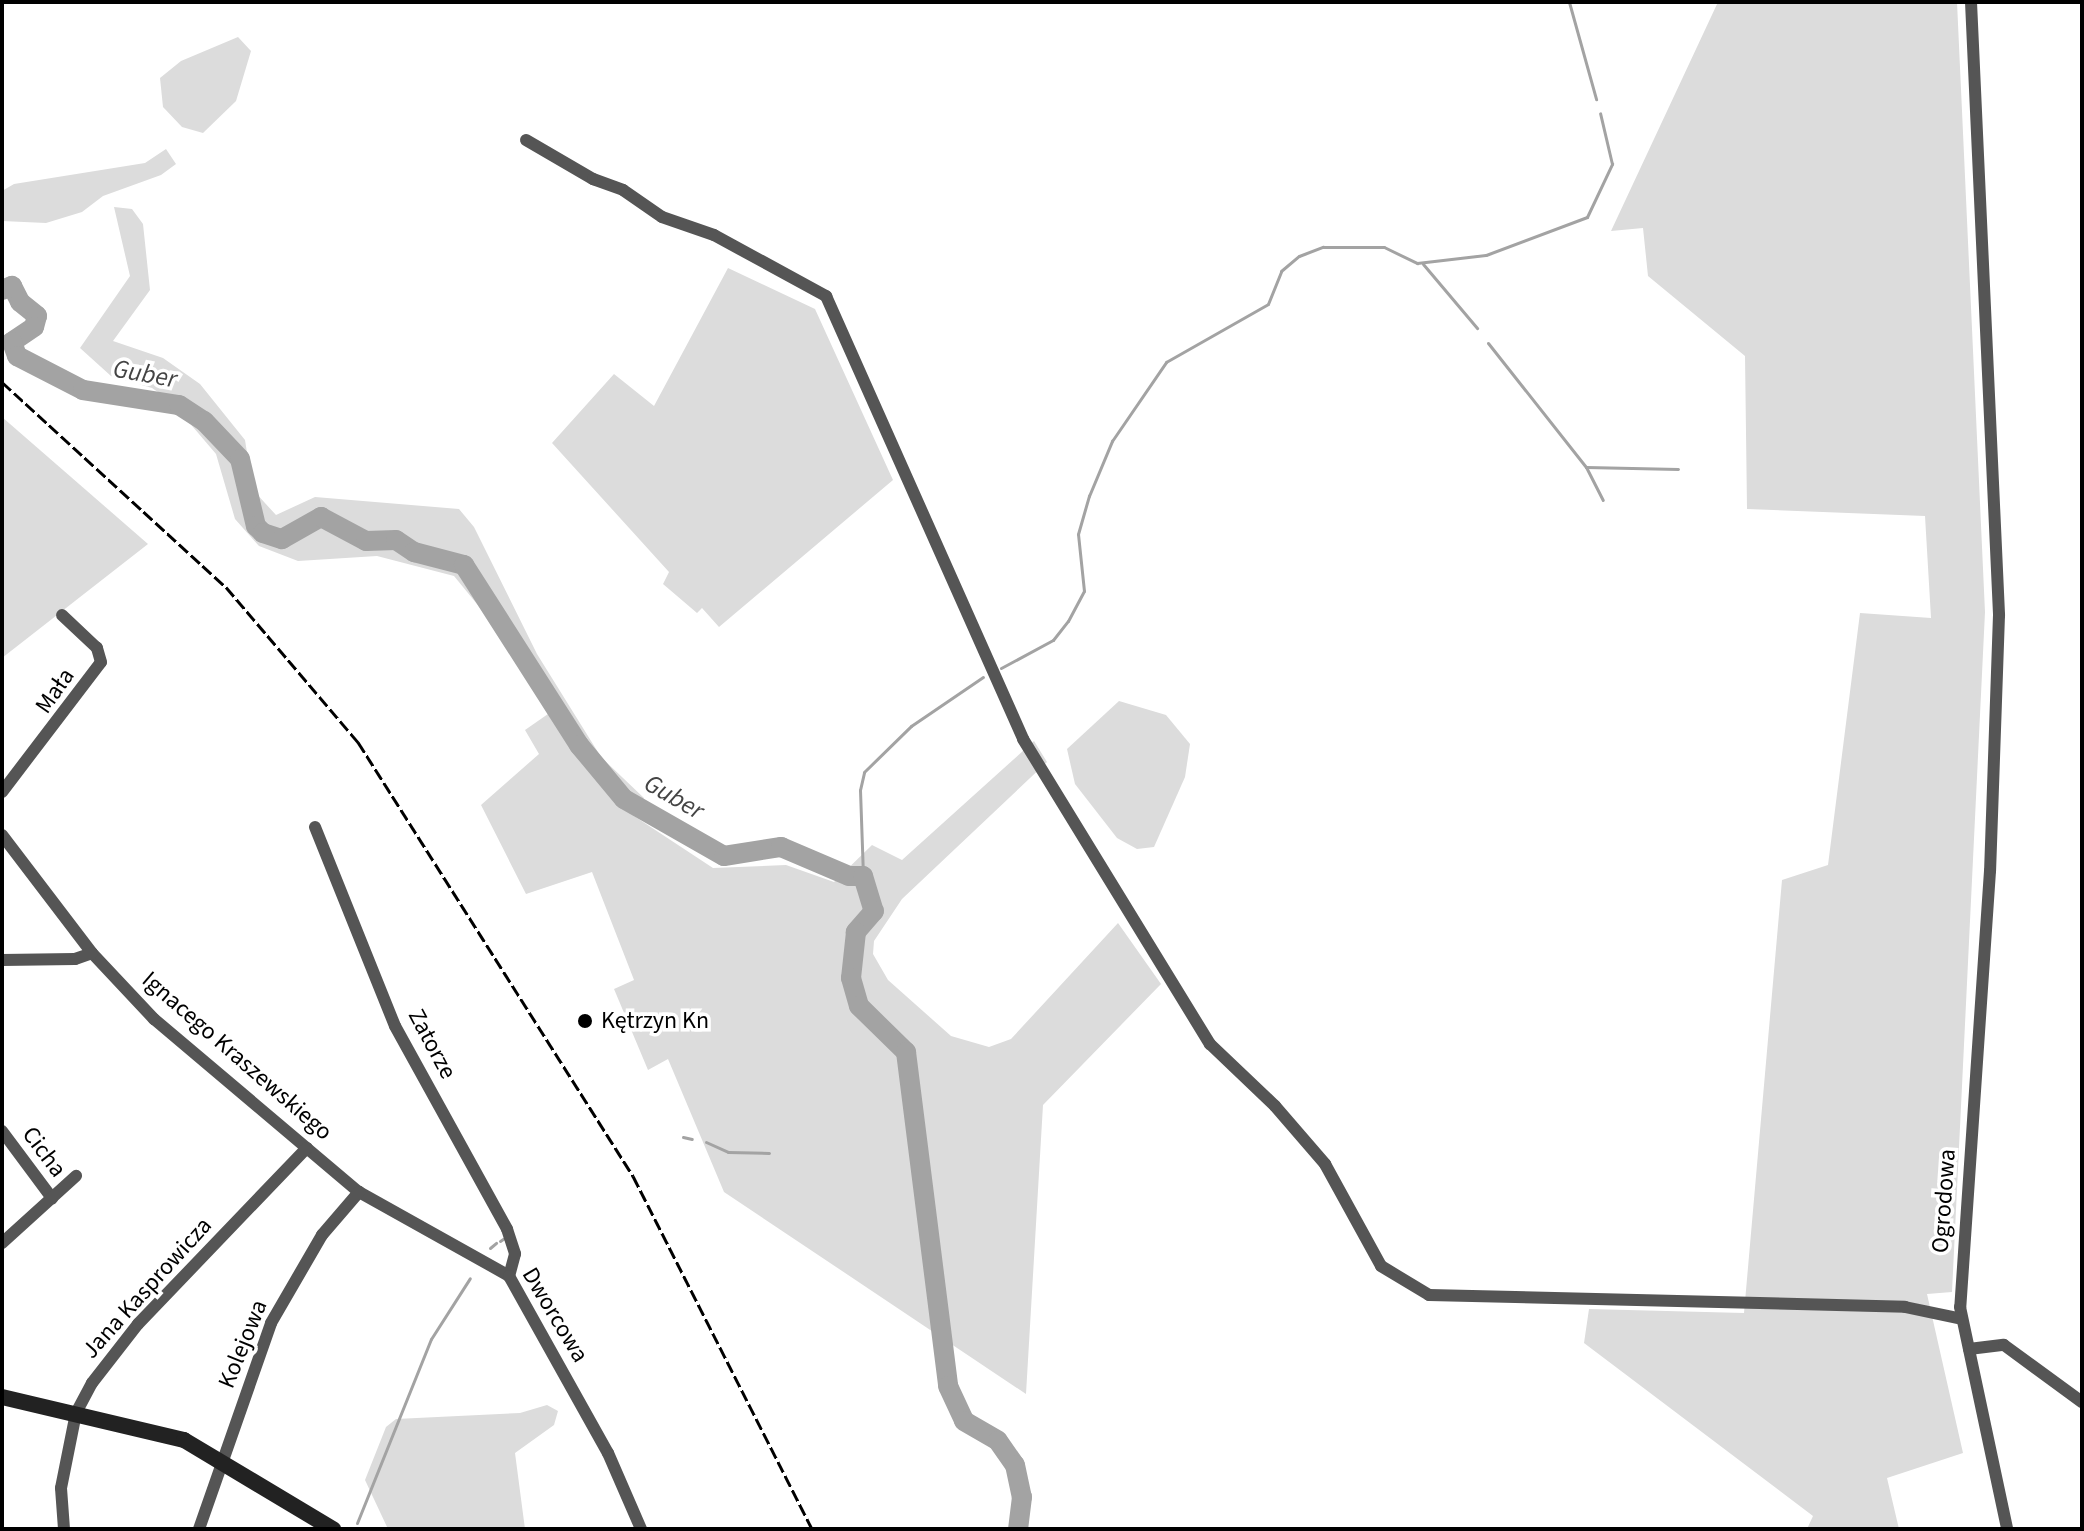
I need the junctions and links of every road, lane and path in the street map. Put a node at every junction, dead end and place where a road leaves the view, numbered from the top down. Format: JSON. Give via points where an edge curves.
{"nodes":[{"id":1,"x":1971,"y":2,"type":"edge"},
{"id":2,"x":526,"y":140,"type":"dead end"},
{"id":3,"x":62,"y":615,"type":"dead end"},
{"id":4,"x":2,"y":792,"type":"edge"},
{"id":5,"x":315,"y":827,"type":"dead end"},
{"id":6,"x":2,"y":835,"type":"edge"},
{"id":7,"x":92,"y":953,"type":"junction"},
{"id":8,"x":2,"y":960,"type":"edge"},
{"id":9,"x":2,"y":1131,"type":"edge"},
{"id":10,"x":307,"y":1148,"type":"junction"},
{"id":11,"x":76,"y":1176,"type":"dead end"},
{"id":12,"x":359,"y":1192,"type":"junction"},
{"id":13,"x":52,"y":1198,"type":"junction"},
{"id":14,"x":2,"y":1243,"type":"edge"},
{"id":15,"x":509,"y":1276,"type":"junction"},
{"id":16,"x":1962,"y":1319,"type":"junction"},
{"id":17,"x":1969,"y":1349,"type":"junction"},
{"id":18,"x":2,"y":1397,"type":"edge"},
{"id":19,"x":2082,"y":1402,"type":"edge"},
{"id":20,"x":76,"y":1413,"type":"junction"},
{"id":21,"x":223,"y":1460,"type":"junction"},
{"id":22,"x":64,"y":1529,"type":"edge"},
{"id":23,"x":199,"y":1529,"type":"edge"},
{"id":24,"x":333,"y":1529,"type":"edge"},
{"id":25,"x":641,"y":1529,"type":"edge"},
{"id":26,"x":2007,"y":1529,"type":"edge"}],
"edges":[{"from":1,"to":16,"type":"street","name":"Ogrodowa","via":[[1999,615],[1990,871]]},
{"from":2,"to":16,"type":"street","via":[[623,190],[662,217],[714,235],[826,296],[1023,739],[1210,1044],[1275,1106],[1325,1164],[1381,1266],[1429,1295],[1905,1307]]},
{"from":3,"to":4,"type":"street","name":"Mała","via":[[97,648],[101,662]]},
{"from":5,"to":15,"type":"street","name":"Zatorze","via":[[395,1026],[507,1229],[515,1254]]},
{"from":6,"to":7,"type":"street","name":"Ignacego Kraszewskiego"},
{"from":7,"to":8,"type":"street","via":[[75,959]]},
{"from":7,"to":10,"type":"street","name":"Ignacego Kraszewskiego","via":[[154,1019]]},
{"from":9,"to":13,"type":"street","name":"Cicha"},
{"from":10,"to":12,"type":"street","name":"Ignacego Kraszewskiego"},
{"from":10,"to":20,"type":"street","name":"Jana Kasprowicza","via":[[138,1324],[92,1383]]},
{"from":11,"to":13,"type":"street","name":"Cicha"},
{"from":12,"to":15,"type":"street","name":"Dworcowa"},
{"from":12,"to":21,"type":"street","name":"Kolejowa","via":[[322,1235],[271,1323]]},
{"from":13,"to":14,"type":"street","name":"Cicha"},
{"from":15,"to":25,"type":"street","name":"Dworcowa","via":[[608,1453]]},
{"from":16,"to":17,"type":"street","name":"Ogrodowa"},
{"from":17,"to":19,"type":"street","via":[[2004,1345]]},
{"from":17,"to":26,"type":"street","name":"Ogrodowa"},
{"from":18,"to":20,"type":"street"},
{"from":20,"to":21,"type":"street","via":[[166,1433]]},
{"from":20,"to":22,"type":"street","name":"Jana Kasprowicza","via":[[61,1488]]},
{"from":21,"to":23,"type":"street","name":"Kolejowa"},
{"from":21,"to":24,"type":"street"}]}
